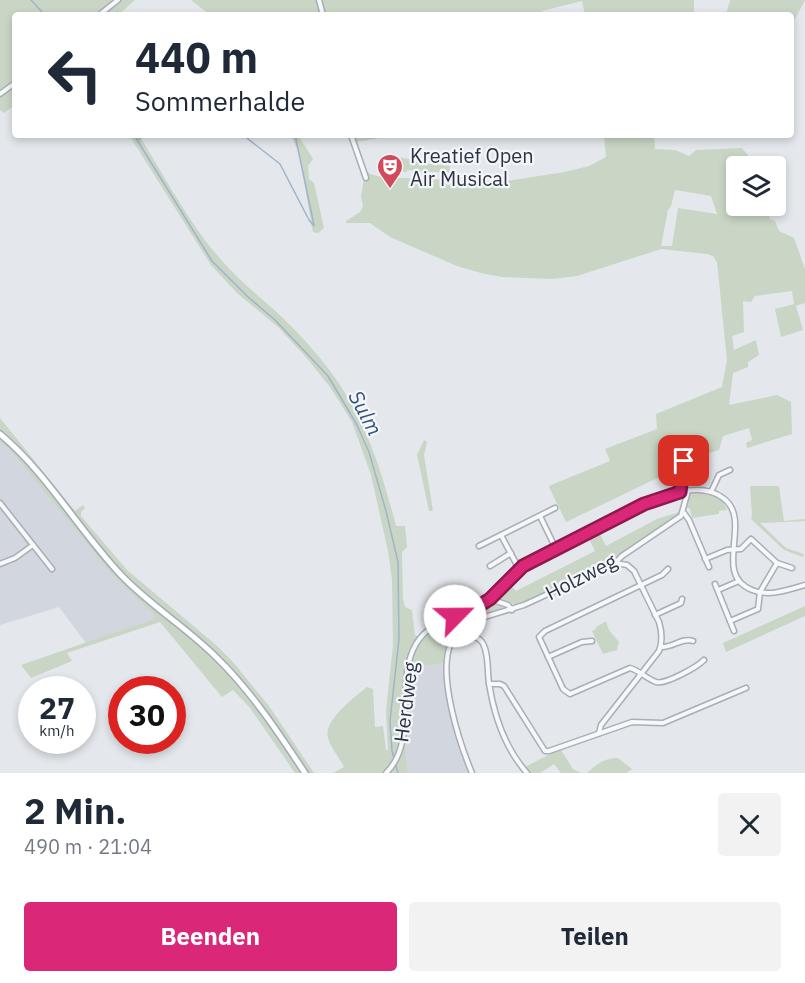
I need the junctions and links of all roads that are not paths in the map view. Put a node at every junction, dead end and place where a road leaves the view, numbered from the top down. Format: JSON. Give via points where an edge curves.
{"nodes":[{"id":1,"x":118,"y":0,"type":"edge"},
{"id":2,"x":103,"y":12,"type":"edge"},
{"id":3,"x":352,"y":138,"type":"edge"},
{"id":4,"x":366,"y":178,"type":"dead end"},
{"id":5,"x":0,"y":434,"type":"edge"},
{"id":6,"x":684,"y":461,"type":"dead end"},
{"id":7,"x":730,"y":470,"type":"dead end"},
{"id":8,"x":688,"y":491,"type":"junction"},
{"id":9,"x":680,"y":492,"type":"junction"},
{"id":10,"x":711,"y":492,"type":"junction"},
{"id":11,"x":0,"y":502,"type":"edge"},
{"id":12,"x":555,"y":508,"type":"dead end"},
{"id":13,"x":684,"y":513,"type":"junction"},
{"id":14,"x":540,"y":516,"type":"junction"},
{"id":15,"x":501,"y":535,"type":"junction"},
{"id":16,"x":33,"y":545,"type":"junction"},
{"id":17,"x":479,"y":546,"type":"dead end"},
{"id":18,"x":556,"y":549,"type":"junction"},
{"id":19,"x":733,"y":549,"type":"junction"},
{"id":20,"x":510,"y":553,"type":"junction"},
{"id":21,"x":705,"y":559,"type":"junction"},
{"id":22,"x":615,"y":563,"type":"junction"},
{"id":23,"x":777,"y":563,"type":"junction"},
{"id":24,"x":0,"y":564,"type":"edge"},
{"id":25,"x":490,"y":566,"type":"dead end"},
{"id":26,"x":709,"y":567,"type":"dead end"},
{"id":27,"x":792,"y":568,"type":"dead end"},
{"id":28,"x":52,"y":569,"type":"dead end"},
{"id":29,"x":519,"y":569,"type":"junction"},
{"id":30,"x":668,"y":569,"type":"dead end"},
{"id":31,"x":739,"y":581,"type":"junction"},
{"id":32,"x":715,"y":584,"type":"dead end"},
{"id":33,"x":641,"y":585,"type":"junction"},
{"id":34,"x":805,"y":585,"type":"edge"},
{"id":35,"x":718,"y":590,"type":"junction"},
{"id":36,"x":760,"y":592,"type":"junction"},
{"id":37,"x":490,"y":599,"type":"junction"},
{"id":38,"x":682,"y":599,"type":"dead end"},
{"id":39,"x":512,"y":610,"type":"junction"},
{"id":40,"x":656,"y":615,"type":"junction"},
{"id":41,"x":730,"y":621,"type":"junction"},
{"id":42,"x":734,"y":631,"type":"dead end"},
{"id":43,"x":454,"y":638,"type":"junction"},
{"id":44,"x":592,"y":641,"type":"dead end"},
{"id":45,"x":693,"y":641,"type":"dead end"},
{"id":46,"x":661,"y":647,"type":"junction"},
{"id":47,"x":548,"y":657,"type":"junction"},
{"id":48,"x":704,"y":660,"type":"dead end"},
{"id":49,"x":642,"y":673,"type":"junction"},
{"id":50,"x":489,"y":684,"type":"junction"},
{"id":51,"x":746,"y":688,"type":"dead end"},
{"id":52,"x":599,"y":733,"type":"junction"},
{"id":53,"x":388,"y":771,"type":"edge"},
{"id":54,"x":305,"y":773,"type":"edge"},
{"id":55,"x":472,"y":773,"type":"edge"},
{"id":56,"x":527,"y":773,"type":"edge"}],
"edges":[{"from":1,"to":2,"type":"street"},
{"from":3,"to":4,"type":"street"},
{"from":5,"to":54,"type":"main road","via":[[23,456],[122,576],[202,644],[244,687]]},
{"from":6,"to":9,"type":"street"},
{"from":7,"to":10,"type":"street","via":[[720,475]]},
{"from":8,"to":9,"type":"street","name":"Herdweg"},
{"from":8,"to":10,"type":"street","name":"Herdweg"},
{"from":8,"to":13,"type":"street"},
{"from":9,"to":18,"type":"street","name":"Herdweg","via":[[644,504]]},
{"from":10,"to":19,"type":"street","via":[[726,499],[732,508]]},
{"from":11,"to":16,"type":"street"},
{"from":12,"to":14,"type":"street"},
{"from":13,"to":21,"type":"street"},
{"from":13,"to":22,"type":"street","name":"Holzweg"},
{"from":14,"to":15,"type":"street"},
{"from":14,"to":18,"type":"street"},
{"from":15,"to":17,"type":"street"},
{"from":15,"to":20,"type":"street"},
{"from":16,"to":24,"type":"street"},
{"from":16,"to":28,"type":"street"},
{"from":18,"to":29,"type":"street","name":"Herdweg"},
{"from":19,"to":21,"type":"street"},
{"from":19,"to":23,"type":"street","via":[[741,549],[751,539]]},
{"from":19,"to":31,"type":"street","via":[[733,566]]},
{"from":20,"to":25,"type":"street"},
{"from":20,"to":29,"type":"street"},
{"from":21,"to":26,"type":"street"},
{"from":22,"to":33,"type":"street","via":[[630,567]]},
{"from":22,"to":39,"type":"street","name":"Holzweg"},
{"from":23,"to":27,"type":"street"},
{"from":23,"to":36,"type":"street"},
{"from":29,"to":37,"type":"street","name":"Herdweg"},
{"from":30,"to":33,"type":"street"},
{"from":31,"to":35,"type":"street"},
{"from":31,"to":36,"type":"street"},
{"from":32,"to":35,"type":"street"},
{"from":33,"to":40,"type":"street"},
{"from":33,"to":47,"type":"street","via":[[541,633],[539,637]]},
{"from":34,"to":36,"type":"street","via":[[775,593]]},
{"from":35,"to":41,"type":"street"},
{"from":36,"to":41,"type":"street","via":[[758,609]]},
{"from":37,"to":39,"type":"street"},
{"from":37,"to":53,"type":"street","name":"Herdweg","via":[[436,624],[416,644],[407,668],[403,736],[398,758]]},
{"from":38,"to":40,"type":"street"},
{"from":39,"to":43,"type":"street","name":"Holzweg","via":[[465,623]]},
{"from":40,"to":46,"type":"street"},
{"from":41,"to":42,"type":"street"},
{"from":43,"to":50,"type":"street","via":[[468,636],[482,643]]},
{"from":43,"to":55,"type":"street","via":[[449,639],[448,694]]},
{"from":44,"to":47,"type":"street"},
{"from":45,"to":46,"type":"street","via":[[687,639]]},
{"from":46,"to":49,"type":"street"},
{"from":47,"to":49,"type":"street","via":[[567,693],[573,694],[627,669]]},
{"from":48,"to":49,"type":"street","via":[[663,683]]},
{"from":49,"to":52,"type":"street","via":[[601,725]]},
{"from":50,"to":52,"type":"street","via":[[504,686],[547,751]]},
{"from":50,"to":56,"type":"street","via":[[510,751]]},
{"from":51,"to":52,"type":"street","via":[[660,724],[632,722]]}]}
